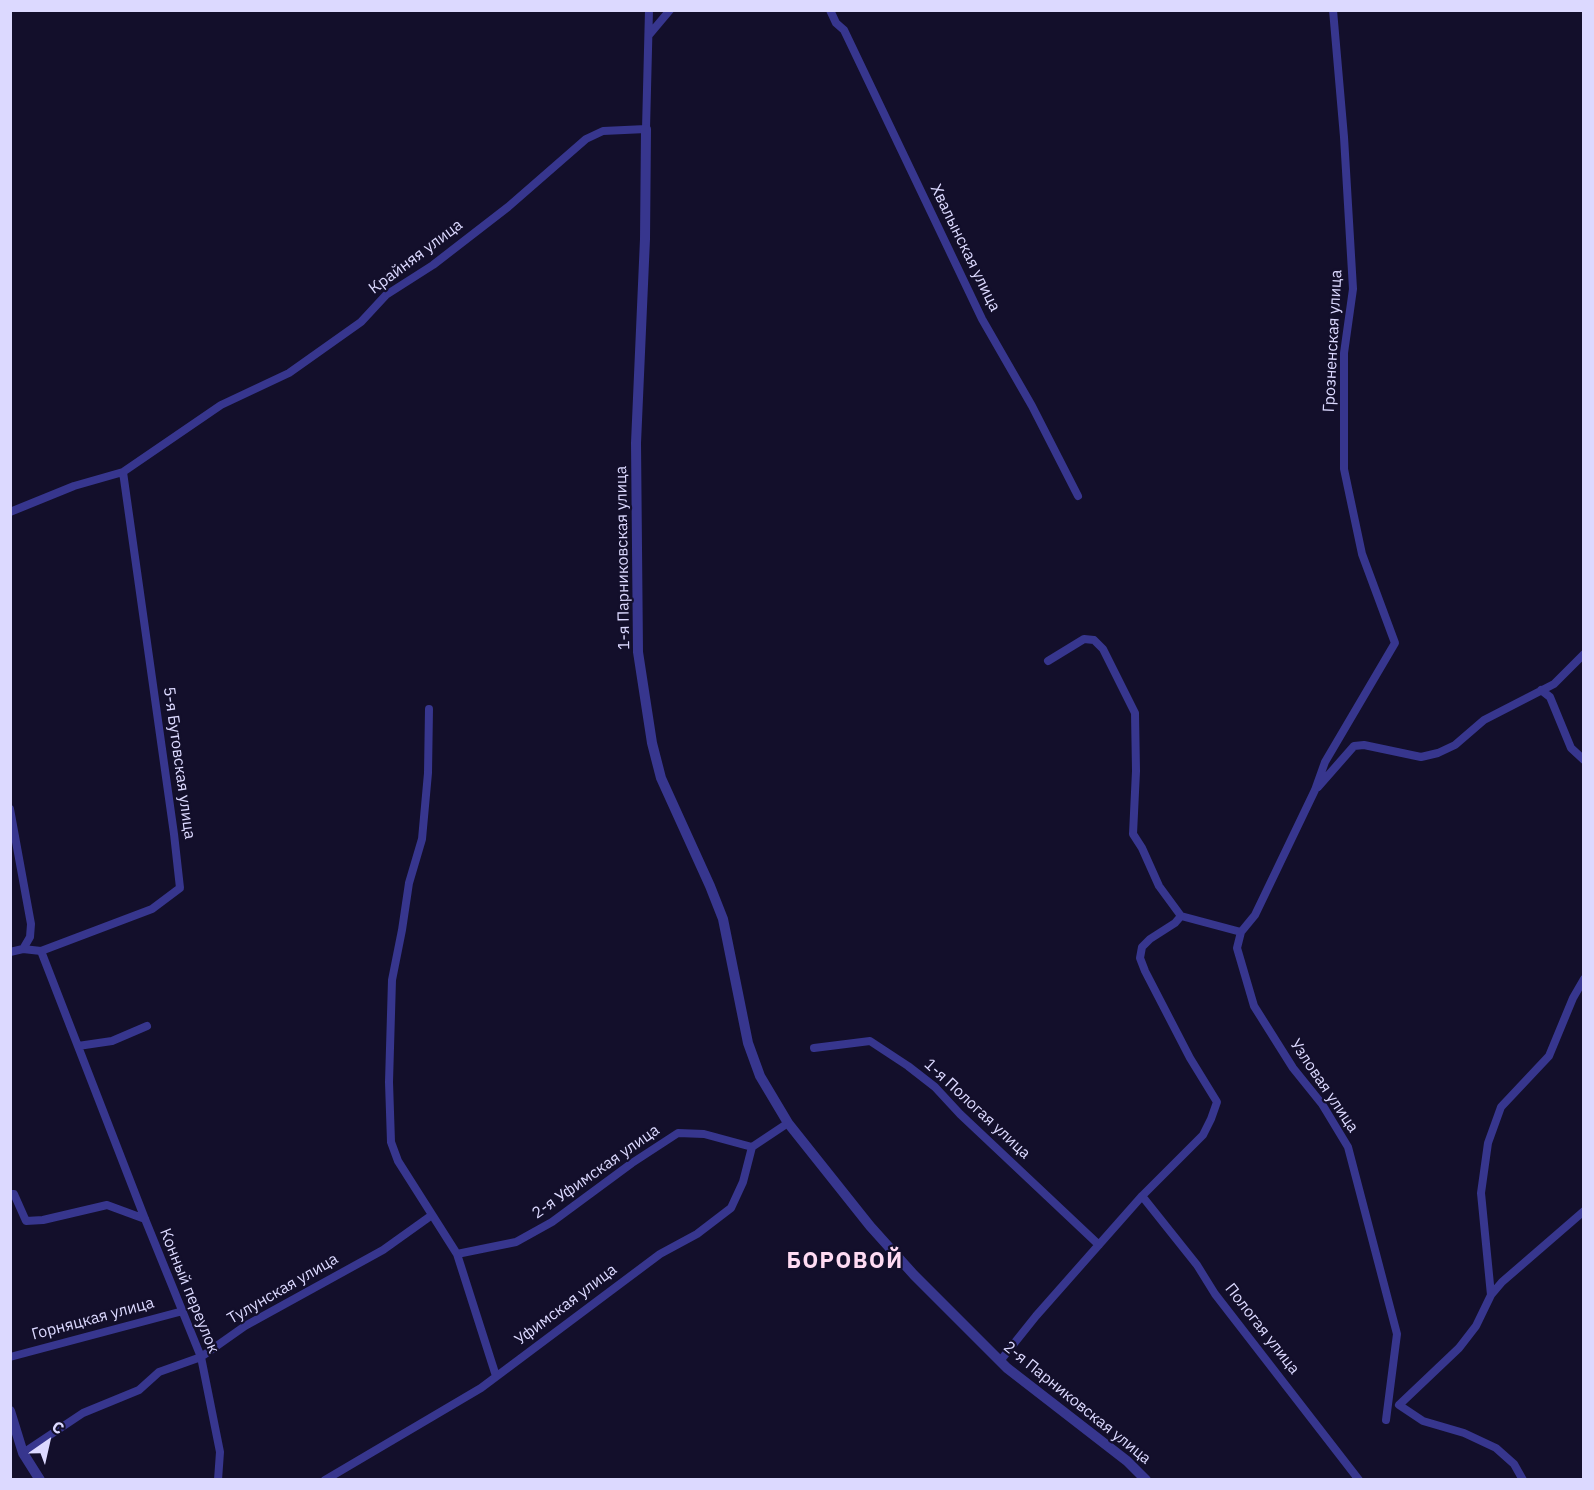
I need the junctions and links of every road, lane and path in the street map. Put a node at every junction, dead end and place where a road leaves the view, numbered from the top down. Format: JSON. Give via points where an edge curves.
{"nodes":[{"id":1,"x":649,"y":10,"type":"edge"},
{"id":2,"x":670,"y":10,"type":"edge"},
{"id":3,"x":830,"y":10,"type":"edge"},
{"id":4,"x":1333,"y":10,"type":"edge"},
{"id":5,"x":649,"y":35,"type":"junction"},
{"id":6,"x":646,"y":129,"type":"junction"},
{"id":7,"x":123,"y":472,"type":"junction"},
{"id":8,"x":1078,"y":496,"type":"dead end"},
{"id":9,"x":10,"y":512,"type":"edge"},
{"id":10,"x":1584,"y":654,"type":"edge"},
{"id":11,"x":1048,"y":661,"type":"dead end"},
{"id":12,"x":1541,"y":690,"type":"junction"},
{"id":13,"x":429,"y":709,"type":"dead end"},
{"id":14,"x":1584,"y":760,"type":"edge"},
{"id":15,"x":1316,"y":790,"type":"junction"},
{"id":16,"x":10,"y":809,"type":"edge"},
{"id":17,"x":1181,"y":916,"type":"junction"},
{"id":18,"x":1241,"y":932,"type":"junction"},
{"id":19,"x":23,"y":949,"type":"junction"},
{"id":20,"x":41,"y":951,"type":"junction"},
{"id":21,"x":10,"y":952,"type":"edge"},
{"id":22,"x":1584,"y":979,"type":"edge"},
{"id":23,"x":147,"y":1026,"type":"dead end"},
{"id":24,"x":78,"y":1046,"type":"junction"},
{"id":25,"x":813,"y":1048,"type":"dead end"},
{"id":26,"x":776,"y":1106,"type":"joint"},
{"id":27,"x":788,"y":1123,"type":"junction"},
{"id":28,"x":752,"y":1147,"type":"junction"},
{"id":29,"x":10,"y":1194,"type":"edge"},
{"id":30,"x":1142,"y":1196,"type":"junction"},
{"id":31,"x":1584,"y":1211,"type":"edge"},
{"id":32,"x":432,"y":1215,"type":"junction"},
{"id":33,"x":145,"y":1220,"type":"junction"},
{"id":34,"x":1099,"y":1245,"type":"junction"},
{"id":35,"x":457,"y":1254,"type":"junction"},
{"id":36,"x":1491,"y":1295,"type":"junction"},
{"id":37,"x":183,"y":1311,"type":"junction"},
{"id":38,"x":10,"y":1357,"type":"edge"},
{"id":39,"x":201,"y":1357,"type":"junction"},
{"id":40,"x":1000,"y":1361,"type":"junction"},
{"id":41,"x":496,"y":1376,"type":"junction"},
{"id":42,"x":10,"y":1411,"type":"edge"},
{"id":43,"x":1386,"y":1420,"type":"dead end"},
{"id":44,"x":23,"y":1454,"type":"junction"},
{"id":45,"x":40,"y":1479,"type":"edge"},
{"id":46,"x":218,"y":1479,"type":"edge"},
{"id":47,"x":325,"y":1479,"type":"edge"},
{"id":48,"x":1146,"y":1479,"type":"edge"},
{"id":49,"x":1359,"y":1479,"type":"edge"},
{"id":50,"x":1522,"y":1479,"type":"edge"}],
"edges":[{"from":1,"to":5,"type":"street"},
{"from":2,"to":5,"type":"street"},
{"from":3,"to":8,"type":"street","name":"Хвалынская улица","via":[[844,30],[981,319]]},
{"from":4,"to":15,"type":"street","name":"Грозненская улица","via":[[1353,289],[1344,352],[1344,469],[1362,554],[1395,644],[1325,762]]},
{"from":5,"to":6,"type":"street"},
{"from":6,"to":7,"type":"street","name":"Крайняя улица","via":[[603,130],[586,139],[508,207],[433,265],[386,295],[361,322],[289,373],[221,405]]},
{"from":6,"to":26,"type":"street","name":"1-я Парниковская улица","via":[[636,443],[638,652],[661,778],[723,919],[748,1043],[759,1076]]},
{"from":7,"to":9,"type":"street","name":"Крайняя улица","via":[[74,486]]},
{"from":7,"to":20,"type":"street","name":"5-я Бутовская улица","via":[[180,888],[152,909]]},
{"from":10,"to":12,"type":"street","via":[[1554,684]]},
{"from":11,"to":17,"type":"street","via":[[1084,639],[1094,640],[1103,649],[1135,713],[1133,834],[1159,886]]},
{"from":12,"to":14,"type":"street","via":[[1550,697],[1571,748]]},
{"from":12,"to":15,"type":"street","via":[[1484,720],[1455,745],[1438,753],[1421,757],[1364,745],[1354,747]]},
{"from":13,"to":32,"type":"street","via":[[422,839],[409,883],[392,980],[389,1082],[391,1142],[398,1161]]},
{"from":15,"to":18,"type":"street","via":[[1255,915]]},
{"from":16,"to":19,"type":"street","via":[[31,924],[30,937]]},
{"from":17,"to":18,"type":"street"},
{"from":17,"to":30,"type":"street","via":[[1142,947],[1140,958],[1190,1058],[1217,1102],[1203,1134]]},
{"from":18,"to":43,"type":"street","name":"Узловая улица","via":[[1237,948],[1254,1006],[1348,1147],[1397,1334]]},
{"from":19,"to":20,"type":"street","name":"5-я Бутовская улица"},
{"from":19,"to":21,"type":"street","name":"5-я Бутовская улица"},
{"from":20,"to":24,"type":"street","name":"Конный переулок"},
{"from":22,"to":36,"type":"street","via":[[1549,1056],[1501,1107],[1488,1143],[1481,1193]]},
{"from":23,"to":24,"type":"street","via":[[112,1041]]},
{"from":24,"to":33,"type":"street","name":"Конный переулок"},
{"from":25,"to":34,"type":"street","name":"1-я Пологая улица","via":[[870,1041],[908,1066],[935,1087]]},
{"from":26,"to":27,"type":"street","name":"2-я Парниковская улица"},
{"from":27,"to":28,"type":"street"},
{"from":27,"to":40,"type":"street","name":"2-я Парниковская улица","via":[[870,1226]]},
{"from":28,"to":35,"type":"street","name":"2-я Уфимская улица","via":[[704,1134],[678,1133],[552,1222],[516,1242]]},
{"from":28,"to":41,"type":"street","name":"Уфимская улица","via":[[731,1208],[697,1234],[660,1254]]},
{"from":29,"to":33,"type":"street","via":[[14,1194],[26,1221],[107,1205]]},
{"from":30,"to":34,"type":"street"},
{"from":30,"to":49,"type":"street","name":"Пологая улица"},
{"from":31,"to":36,"type":"street"},
{"from":32,"to":35,"type":"street"},
{"from":32,"to":39,"type":"street","name":"Тулунская улица","via":[[383,1250],[245,1326]]},
{"from":33,"to":37,"type":"street","name":"Конный переулок"},
{"from":34,"to":40,"type":"street"},
{"from":35,"to":41,"type":"street"},
{"from":36,"to":50,"type":"street","via":[[1460,1348],[1399,1405],[1423,1421],[1496,1448],[1514,1464]]},
{"from":37,"to":38,"type":"street","name":"Горняцкая улица"},
{"from":37,"to":39,"type":"street","name":"Конный переулок"},
{"from":39,"to":44,"type":"street","name":"Тулунская улица","via":[[159,1372],[139,1390],[83,1413]]},
{"from":39,"to":46,"type":"street","name":"Конный переулок","via":[[220,1452]]},
{"from":40,"to":48,"type":"street","name":"2-я Парниковская улица"},
{"from":41,"to":47,"type":"street","name":"Уфимская улица","via":[[482,1388]]},
{"from":42,"to":44,"type":"street"},
{"from":44,"to":45,"type":"street"}]}
